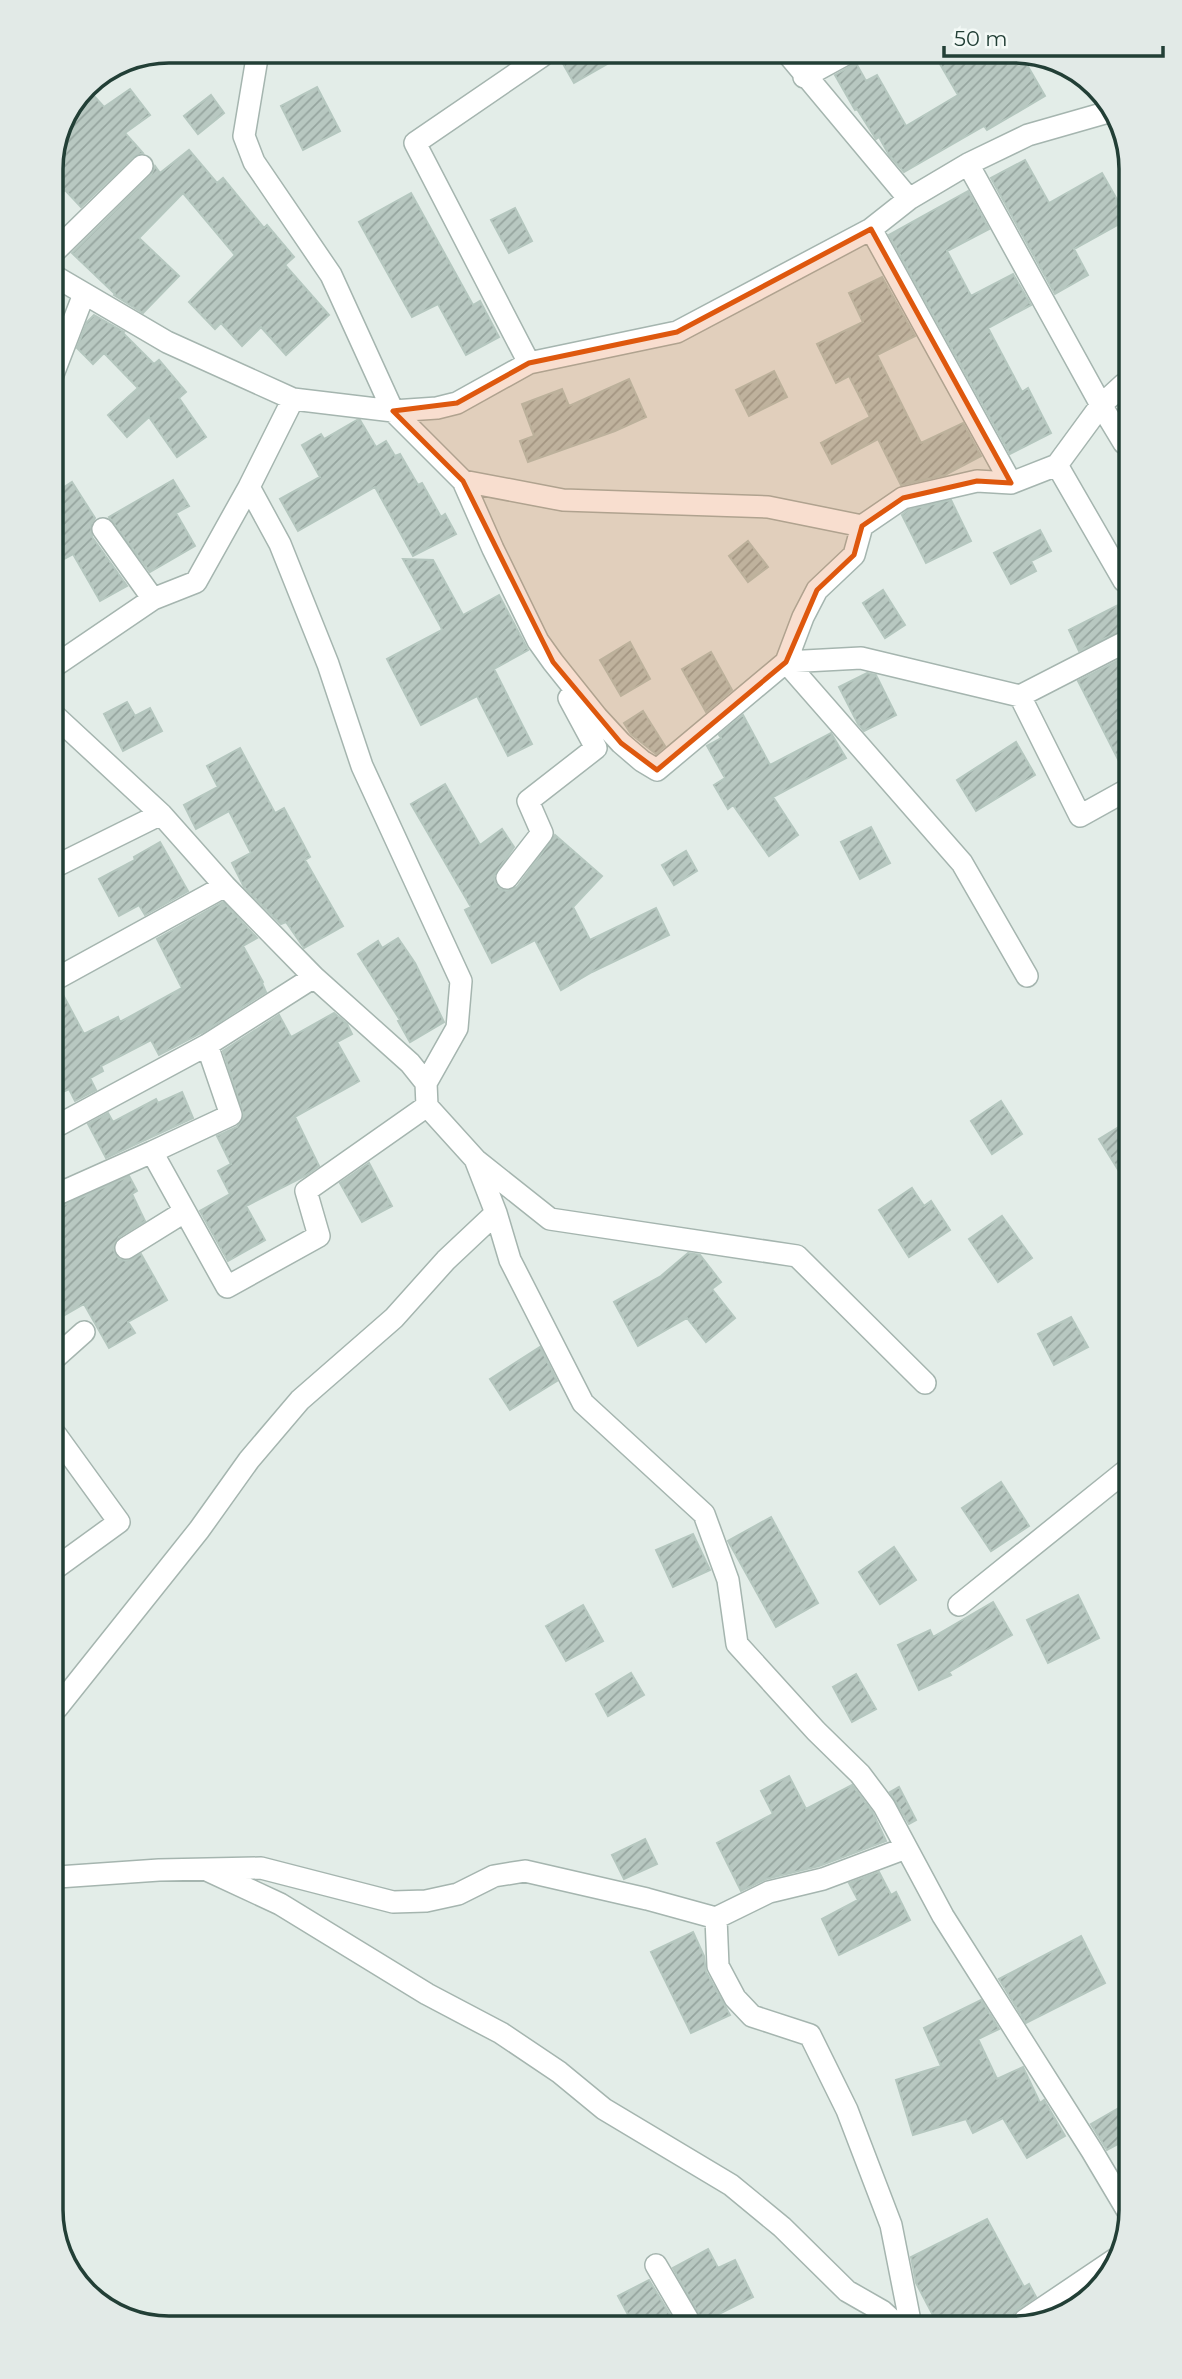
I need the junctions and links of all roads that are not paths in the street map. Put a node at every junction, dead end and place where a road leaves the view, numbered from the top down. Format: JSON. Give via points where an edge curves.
{"nodes":[{"id":1,"x":256,"y":63,"type":"edge"},
{"id":2,"x":531,"y":63,"type":"edge"},
{"id":3,"x":794,"y":63,"type":"edge"},
{"id":4,"x":830,"y":63,"type":"edge"},
{"id":5,"x":804,"y":77,"type":"junction"},
{"id":6,"x":1103,"y":113,"type":"edge"},
{"id":7,"x":968,"y":164,"type":"junction"},
{"id":8,"x":142,"y":166,"type":"dead end"},
{"id":9,"x":909,"y":199,"type":"junction"},
{"id":10,"x":871,"y":229,"type":"junction"},
{"id":11,"x":63,"y":243,"type":"edge"},
{"id":12,"x":63,"y":282,"type":"edge"},
{"id":13,"x":84,"y":295,"type":"junction"},
{"id":14,"x":63,"y":349,"type":"edge"},
{"id":15,"x":529,"y":363,"type":"junction"},
{"id":16,"x":1119,"y":389,"type":"edge"},
{"id":17,"x":293,"y":399,"type":"junction"},
{"id":18,"x":1101,"y":405,"type":"junction"},
{"id":19,"x":393,"y":411,"type":"junction"},
{"id":20,"x":1119,"y":435,"type":"edge"},
{"id":21,"x":1057,"y":465,"type":"junction"},
{"id":22,"x":464,"y":481,"type":"junction"},
{"id":23,"x":1012,"y":483,"type":"junction"},
{"id":24,"x":249,"y":487,"type":"junction"},
{"id":25,"x":862,"y":526,"type":"junction"},
{"id":26,"x":103,"y":529,"type":"dead end"},
{"id":27,"x":1119,"y":572,"type":"edge"},
{"id":28,"x":153,"y":599,"type":"junction"},
{"id":29,"x":538,"y":641,"type":"junction"},
{"id":30,"x":1119,"y":645,"type":"edge"},
{"id":31,"x":63,"y":660,"type":"edge"},
{"id":32,"x":786,"y":662,"type":"junction"},
{"id":33,"x":1020,"y":696,"type":"junction"},
{"id":34,"x":63,"y":722,"type":"edge"},
{"id":35,"x":1119,"y":795,"type":"edge"},
{"id":36,"x":161,"y":814,"type":"junction"},
{"id":37,"x":63,"y":863,"type":"edge"},
{"id":38,"x":507,"y":878,"type":"dead end"},
{"id":39,"x":225,"y":886,"type":"junction"},
{"id":40,"x":63,"y":975,"type":"edge"},
{"id":41,"x":1027,"y":975,"type":"dead end"},
{"id":42,"x":314,"y":977,"type":"junction"},
{"id":43,"x":206,"y":1045,"type":"junction"},
{"id":44,"x":426,"y":1083,"type":"junction"},
{"id":45,"x":427,"y":1106,"type":"junction"},
{"id":46,"x":63,"y":1123,"type":"edge"},
{"id":47,"x":152,"y":1152,"type":"junction"},
{"id":48,"x":475,"y":1159,"type":"junction"},
{"id":49,"x":63,"y":1192,"type":"edge"},
{"id":50,"x":184,"y":1212,"type":"junction"},
{"id":51,"x":496,"y":1213,"type":"junction"},
{"id":52,"x":126,"y":1248,"type":"dead end"},
{"id":53,"x":84,"y":1332,"type":"dead end"},
{"id":54,"x":63,"y":1351,"type":"edge"},
{"id":55,"x":925,"y":1383,"type":"dead end"},
{"id":56,"x":63,"y":1445,"type":"edge"},
{"id":57,"x":1119,"y":1476,"type":"edge"},
{"id":58,"x":63,"y":1563,"type":"edge"},
{"id":59,"x":959,"y":1605,"type":"dead end"},
{"id":60,"x":63,"y":1700,"type":"edge"},
{"id":61,"x":906,"y":1848,"type":"junction"},
{"id":62,"x":204,"y":1869,"type":"junction"},
{"id":63,"x":63,"y":1877,"type":"edge"},
{"id":64,"x":716,"y":1918,"type":"junction"},
{"id":65,"x":1119,"y":2196,"type":"edge"},
{"id":66,"x":656,"y":2265,"type":"dead end"},
{"id":67,"x":1101,"y":2269,"type":"edge"},
{"id":68,"x":1034,"y":2314,"type":"edge"},
{"id":69,"x":686,"y":2316,"type":"edge"},
{"id":70,"x":887,"y":2316,"type":"edge"},
{"id":71,"x":909,"y":2316,"type":"edge"}],
"edges":[{"from":1,"to":19,"type":"street","via":[[244,136],[254,162],[331,275]]},
{"from":2,"to":15,"type":"street","via":[[415,143]]},
{"from":3,"to":5,"type":"street"},
{"from":4,"to":5,"type":"street"},
{"from":5,"to":9,"type":"street"},
{"from":6,"to":7,"type":"street","via":[[1028,135]]},
{"from":7,"to":9,"type":"street"},
{"from":7,"to":18,"type":"street"},
{"from":8,"to":11,"type":"street"},
{"from":9,"to":10,"type":"street"},
{"from":10,"to":15,"type":"street","via":[[677,332]]},
{"from":10,"to":23,"type":"street"},
{"from":12,"to":13,"type":"street"},
{"from":13,"to":14,"type":"street"},
{"from":13,"to":17,"type":"street","via":[[167,342]]},
{"from":15,"to":19,"type":"street","via":[[457,403]]},
{"from":16,"to":18,"type":"street"},
{"from":17,"to":19,"type":"street"},
{"from":17,"to":24,"type":"street"},
{"from":18,"to":20,"type":"street"},
{"from":18,"to":21,"type":"street"},
{"from":19,"to":22,"type":"street"},
{"from":21,"to":23,"type":"street"},
{"from":21,"to":27,"type":"street"},
{"from":22,"to":25,"type":"street","via":[[563,500],[768,507]]},
{"from":22,"to":29,"type":"street"},
{"from":23,"to":25,"type":"street","via":[[977,481],[903,498]]},
{"from":24,"to":28,"type":"street","via":[[196,582]]},
{"from":24,"to":44,"type":"street","via":[[280,544],[362,766],[461,981],[457,1028]]},
{"from":25,"to":32,"type":"street","via":[[854,555],[817,590]]},
{"from":26,"to":28,"type":"street"},
{"from":28,"to":31,"type":"street"},
{"from":29,"to":32,"type":"street","via":[[605,726],[657,770]]},
{"from":29,"to":38,"type":"street","via":[[596,748],[528,801],[542,833]]},
{"from":30,"to":33,"type":"street"},
{"from":32,"to":33,"type":"street","via":[[862,658]]},
{"from":32,"to":41,"type":"street","via":[[962,863]]},
{"from":33,"to":35,"type":"street","via":[[1080,816]]},
{"from":34,"to":36,"type":"street"},
{"from":36,"to":37,"type":"street"},
{"from":36,"to":39,"type":"street"},
{"from":39,"to":40,"type":"street"},
{"from":39,"to":42,"type":"street"},
{"from":42,"to":43,"type":"street"},
{"from":42,"to":44,"type":"street","via":[[410,1063]]},
{"from":43,"to":46,"type":"street"},
{"from":43,"to":47,"type":"street","via":[[231,1115]]},
{"from":44,"to":45,"type":"street"},
{"from":45,"to":48,"type":"street"},
{"from":45,"to":50,"type":"street","via":[[306,1191],[319,1236],[228,1287]]},
{"from":47,"to":49,"type":"street"},
{"from":47,"to":50,"type":"street"},
{"from":48,"to":51,"type":"street"},
{"from":48,"to":55,"type":"street","via":[[550,1219],[796,1256]]},
{"from":50,"to":52,"type":"street"},
{"from":51,"to":60,"type":"street","via":[[394,1318],[300,1400],[248,1460],[199,1530]]},
{"from":51,"to":61,"type":"street","via":[[510,1260],[583,1403],[704,1514],[728,1580],[737,1644],[860,1774]]},
{"from":53,"to":54,"type":"street"},
{"from":56,"to":58,"type":"street","via":[[119,1522]]},
{"from":57,"to":59,"type":"street"},
{"from":61,"to":64,"type":"street","via":[[823,1880],[769,1892]]},
{"from":61,"to":65,"type":"street","via":[[943,1916]]},
{"from":62,"to":63,"type":"street"},
{"from":62,"to":64,"type":"street","via":[[261,1868],[393,1902],[426,1902],[458,1894],[494,1877],[525,1871]]},
{"from":62,"to":70,"type":"street","via":[[280,1904],[427,1994],[501,2033],[604,2109],[731,2185],[847,2291]]},
{"from":64,"to":71,"type":"street","via":[[718,1966],[735,1998],[752,2016],[810,2035],[847,2110],[891,2225]]},
{"from":66,"to":69,"type":"street"},
{"from":67,"to":68,"type":"street"}]}
